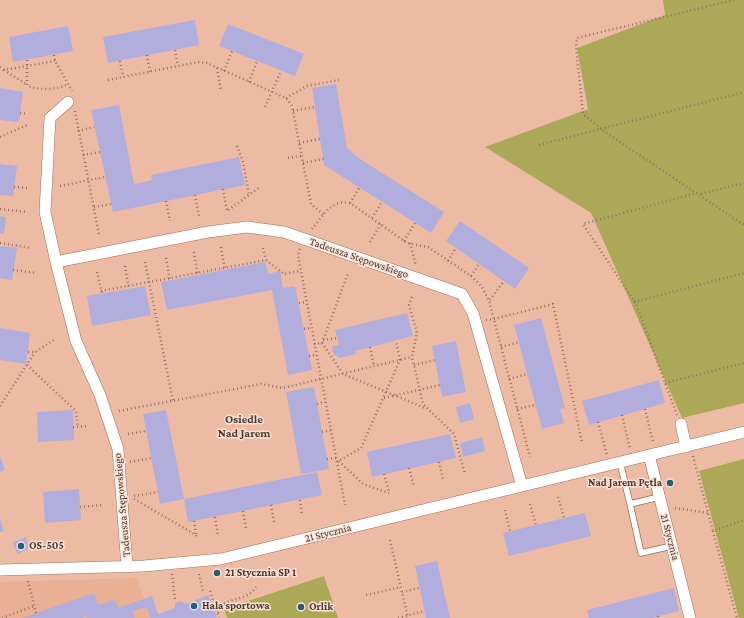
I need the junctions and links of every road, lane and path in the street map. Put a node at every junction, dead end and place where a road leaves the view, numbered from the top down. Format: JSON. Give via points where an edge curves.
{"nodes":[{"id":1,"x":734,"y":0,"type":"edge"},
{"id":2,"x":175,"y":50,"type":"dead end"},
{"id":3,"x":232,"y":51,"type":"dead end"},
{"id":4,"x":54,"y":55,"type":"dead end"},
{"id":5,"x":147,"y":55,"type":"dead end"},
{"id":6,"x":27,"y":60,"type":"dead end"},
{"id":7,"x":120,"y":60,"type":"dead end"},
{"id":8,"x":55,"y":61,"type":"junction"},
{"id":9,"x":256,"y":61,"type":"dead end"},
{"id":10,"x":28,"y":66,"type":"junction"},
{"id":11,"x":178,"y":66,"type":"junction"},
{"id":12,"x":0,"y":67,"type":"edge"},
{"id":13,"x":216,"y":68,"type":"junction"},
{"id":14,"x":4,"y":70,"type":"junction"},
{"id":15,"x":224,"y":71,"type":"junction"},
{"id":16,"x":281,"y":71,"type":"dead end"},
{"id":17,"x":150,"y":72,"type":"junction"},
{"id":18,"x":123,"y":77,"type":"junction"},
{"id":19,"x":108,"y":80,"type":"dead end"},
{"id":20,"x":339,"y":80,"type":"dead end"},
{"id":21,"x":249,"y":82,"type":"junction"},
{"id":22,"x":27,"y":84,"type":"junction"},
{"id":23,"x":68,"y":84,"type":"junction"},
{"id":24,"x":221,"y":91,"type":"dead end"},
{"id":25,"x":272,"y":92,"type":"junction"},
{"id":26,"x":744,"y":92,"type":"edge"},
{"id":27,"x":286,"y":98,"type":"junction"},
{"id":28,"x":72,"y":101,"type":"junction"},
{"id":29,"x":266,"y":107,"type":"dead end"},
{"id":30,"x":315,"y":107,"type":"dead end"},
{"id":31,"x":293,"y":111,"type":"junction"},
{"id":32,"x":20,"y":113,"type":"dead end"},
{"id":33,"x":28,"y":114,"type":"dead end"},
{"id":34,"x":27,"y":125,"type":"dead end"},
{"id":35,"x":94,"y":127,"type":"dead end"},
{"id":36,"x":601,"y":128,"type":"junction"},
{"id":37,"x":78,"y":131,"type":"junction"},
{"id":38,"x":0,"y":136,"type":"edge"},
{"id":39,"x":320,"y":139,"type":"dead end"},
{"id":40,"x":299,"y":143,"type":"junction"},
{"id":41,"x":539,"y":145,"type":"dead end"},
{"id":42,"x":237,"y":146,"type":"dead end"},
{"id":43,"x":100,"y":152,"type":"dead end"},
{"id":44,"x":83,"y":155,"type":"junction"},
{"id":45,"x":301,"y":156,"type":"junction"},
{"id":46,"x":288,"y":158,"type":"dead end"},
{"id":47,"x":324,"y":159,"type":"dead end"},
{"id":48,"x":303,"y":163,"type":"junction"},
{"id":49,"x":105,"y":177,"type":"dead end"},
{"id":50,"x":88,"y":180,"type":"junction"},
{"id":51,"x":744,"y":183,"type":"edge"},
{"id":52,"x":60,"y":186,"type":"dead end"},
{"id":53,"x":14,"y":187,"type":"dead end"},
{"id":54,"x":260,"y":187,"type":"dead end"},
{"id":55,"x":28,"y":188,"type":"dead end"},
{"id":56,"x":359,"y":188,"type":"dead end"},
{"id":57,"x":223,"y":189,"type":"dead end"},
{"id":58,"x":249,"y":194,"type":"junction"},
{"id":59,"x":699,"y":194,"type":"junction"},
{"id":60,"x":195,"y":195,"type":"dead end"},
{"id":61,"x":166,"y":201,"type":"dead end"},
{"id":62,"x":382,"y":202,"type":"dead end"},
{"id":63,"x":350,"y":203,"type":"junction"},
{"id":64,"x":111,"y":204,"type":"dead end"},
{"id":65,"x":93,"y":207,"type":"junction"},
{"id":66,"x":0,"y":209,"type":"edge"},
{"id":67,"x":28,"y":212,"type":"dead end"},
{"id":68,"x":324,"y":215,"type":"junction"},
{"id":69,"x":199,"y":216,"type":"dead end"},
{"id":70,"x":372,"y":218,"type":"junction"},
{"id":71,"x":170,"y":222,"type":"dead end"},
{"id":72,"x":415,"y":223,"type":"dead end"},
{"id":73,"x":380,"y":224,"type":"junction"},
{"id":74,"x":744,"y":225,"type":"edge"},
{"id":75,"x":99,"y":234,"type":"dead end"},
{"id":76,"x":304,"y":239,"type":"junction"},
{"id":77,"x":404,"y":241,"type":"junction"},
{"id":78,"x":370,"y":242,"type":"dead end"},
{"id":79,"x":0,"y":243,"type":"edge"},
{"id":80,"x":410,"y":243,"type":"junction"},
{"id":81,"x":222,"y":247,"type":"dead end"},
{"id":82,"x":31,"y":248,"type":"dead end"},
{"id":83,"x":264,"y":248,"type":"dead end"},
{"id":84,"x":456,"y":248,"type":"dead end"},
{"id":85,"x":194,"y":252,"type":"dead end"},
{"id":86,"x":166,"y":258,"type":"dead end"},
{"id":87,"x":266,"y":260,"type":"junction"},
{"id":88,"x":448,"y":261,"type":"junction"},
{"id":89,"x":56,"y":262,"type":"junction"},
{"id":90,"x":145,"y":262,"type":"dead end"},
{"id":91,"x":479,"y":264,"type":"dead end"},
{"id":92,"x":125,"y":266,"type":"dead end"},
{"id":93,"x":225,"y":268,"type":"junction"},
{"id":94,"x":416,"y":268,"type":"dead end"},
{"id":95,"x":13,"y":270,"type":"dead end"},
{"id":96,"x":300,"y":271,"type":"junction"},
{"id":97,"x":97,"y":272,"type":"dead end"},
{"id":98,"x":36,"y":273,"type":"dead end"},
{"id":99,"x":348,"y":273,"type":"dead end"},
{"id":100,"x":744,"y":273,"type":"edge"},
{"id":101,"x":198,"y":274,"type":"junction"},
{"id":102,"x":471,"y":276,"type":"junction"},
{"id":103,"x":170,"y":279,"type":"junction"},
{"id":104,"x":504,"y":281,"type":"dead end"},
{"id":105,"x":150,"y":282,"type":"junction"},
{"id":106,"x":129,"y":287,"type":"junction"},
{"id":107,"x":412,"y":297,"type":"dead end"},
{"id":108,"x":489,"y":301,"type":"junction"},
{"id":109,"x":306,"y":302,"type":"junction"},
{"id":110,"x":634,"y":302,"type":"junction"},
{"id":111,"x":299,"y":303,"type":"dead end"},
{"id":112,"x":475,"y":320,"type":"junction"},
{"id":113,"x":494,"y":320,"type":"junction"},
{"id":114,"x":311,"y":328,"type":"junction"},
{"id":115,"x":304,"y":329,"type":"dead end"},
{"id":116,"x":337,"y":338,"type":"dead end"},
{"id":117,"x":54,"y":340,"type":"dead end"},
{"id":118,"x":322,"y":341,"type":"junction"},
{"id":119,"x":396,"y":341,"type":"dead end"},
{"id":120,"x":519,"y":342,"type":"dead end"},
{"id":121,"x":314,"y":344,"type":"junction"},
{"id":122,"x":370,"y":347,"type":"dead end"},
{"id":123,"x":501,"y":347,"type":"junction"},
{"id":124,"x":28,"y":352,"type":"dead end"},
{"id":125,"x":35,"y":352,"type":"junction"},
{"id":126,"x":316,"y":355,"type":"junction"},
{"id":127,"x":309,"y":356,"type":"dead end"},
{"id":128,"x":412,"y":357,"type":"junction"},
{"id":129,"x":400,"y":360,"type":"junction"},
{"id":130,"x":435,"y":360,"type":"dead end"},
{"id":131,"x":744,"y":363,"type":"edge"},
{"id":132,"x":27,"y":365,"type":"junction"},
{"id":133,"x":414,"y":365,"type":"junction"},
{"id":134,"x":374,"y":366,"type":"junction"},
{"id":135,"x":343,"y":374,"type":"junction"},
{"id":136,"x":527,"y":374,"type":"dead end"},
{"id":137,"x":321,"y":379,"type":"junction"},
{"id":138,"x":509,"y":379,"type":"junction"},
{"id":139,"x":666,"y":383,"type":"junction"},
{"id":140,"x":440,"y":385,"type":"dead end"},
{"id":141,"x":419,"y":389,"type":"junction"},
{"id":142,"x":386,"y":392,"type":"junction"},
{"id":143,"x":394,"y":395,"type":"junction"},
{"id":144,"x":383,"y":398,"type":"junction"},
{"id":145,"x":173,"y":401,"type":"junction"},
{"id":146,"x":325,"y":402,"type":"junction"},
{"id":147,"x":317,"y":404,"type":"dead end"},
{"id":148,"x":535,"y":405,"type":"dead end"},
{"id":149,"x":0,"y":406,"type":"edge"},
{"id":150,"x":425,"y":408,"type":"junction"},
{"id":151,"x":517,"y":409,"type":"junction"},
{"id":152,"x":645,"y":409,"type":"dead end"},
{"id":153,"x":119,"y":411,"type":"dead end"},
{"id":154,"x":622,"y":416,"type":"dead end"},
{"id":155,"x":598,"y":422,"type":"dead end"},
{"id":156,"x":681,"y":424,"type":"joint"},
{"id":157,"x":78,"y":426,"type":"junction"},
{"id":158,"x":89,"y":426,"type":"dead end"},
{"id":159,"x":73,"y":427,"type":"dead end"},
{"id":160,"x":331,"y":430,"type":"junction"},
{"id":161,"x":146,"y":431,"type":"dead end"},
{"id":162,"x":322,"y":432,"type":"dead end"},
{"id":163,"x":744,"y":432,"type":"edge"},
{"id":164,"x":128,"y":434,"type":"dead end"},
{"id":165,"x":582,"y":443,"type":"dead end"},
{"id":166,"x":688,"y":446,"type":"junction"},
{"id":167,"x":653,"y":454,"type":"junction"},
{"id":168,"x":530,"y":457,"type":"dead end"},
{"id":169,"x":151,"y":458,"type":"dead end"},
{"id":170,"x":336,"y":458,"type":"junction"},
{"id":171,"x":327,"y":459,"type":"dead end"},
{"id":172,"x":633,"y":459,"type":"junction"},
{"id":173,"x":130,"y":462,"type":"dead end"},
{"id":174,"x":338,"y":462,"type":"junction"},
{"id":175,"x":439,"y":462,"type":"dead end"},
{"id":176,"x":614,"y":464,"type":"junction"},
{"id":177,"x":410,"y":468,"type":"dead end"},
{"id":178,"x":384,"y":474,"type":"dead end"},
{"id":179,"x":465,"y":474,"type":"dead end"},
{"id":180,"x":443,"y":479,"type":"dead end"},
{"id":181,"x":522,"y":486,"type":"junction"},
{"id":182,"x":414,"y":487,"type":"dead end"},
{"id":183,"x":158,"y":492,"type":"dead end"},
{"id":184,"x":558,"y":497,"type":"dead end"},
{"id":185,"x":300,"y":500,"type":"dead end"},
{"id":186,"x":660,"y":501,"type":"junction"},
{"id":187,"x":530,"y":504,"type":"dead end"},
{"id":188,"x":630,"y":504,"type":"junction"},
{"id":189,"x":103,"y":505,"type":"dead end"},
{"id":190,"x":271,"y":505,"type":"dead end"},
{"id":191,"x":345,"y":505,"type":"dead end"},
{"id":192,"x":80,"y":507,"type":"dead end"},
{"id":193,"x":505,"y":510,"type":"dead end"},
{"id":194,"x":243,"y":511,"type":"dead end"},
{"id":195,"x":708,"y":513,"type":"junction"},
{"id":196,"x":302,"y":515,"type":"dead end"},
{"id":197,"x":215,"y":517,"type":"dead end"},
{"id":198,"x":564,"y":518,"type":"dead end"},
{"id":199,"x":744,"y":520,"type":"edge"},
{"id":200,"x":194,"y":521,"type":"dead end"},
{"id":201,"x":274,"y":522,"type":"dead end"},
{"id":202,"x":536,"y":525,"type":"dead end"},
{"id":203,"x":246,"y":528,"type":"dead end"},
{"id":204,"x":510,"y":531,"type":"dead end"},
{"id":205,"x":714,"y":531,"type":"junction"},
{"id":206,"x":196,"y":535,"type":"junction"},
{"id":207,"x":218,"y":536,"type":"dead end"},
{"id":208,"x":197,"y":539,"type":"dead end"},
{"id":209,"x":390,"y":540,"type":"dead end"},
{"id":210,"x":672,"y":546,"type":"junction"},
{"id":211,"x":127,"y":567,"type":"junction"},
{"id":212,"x":0,"y":570,"type":"edge"},
{"id":213,"x":172,"y":574,"type":"dead end"},
{"id":214,"x":199,"y":574,"type":"dead end"},
{"id":215,"x":27,"y":578,"type":"dead end"},
{"id":216,"x":256,"y":587,"type":"dead end"},
{"id":217,"x":401,"y":587,"type":"junction"},
{"id":218,"x":419,"y":588,"type":"dead end"},
{"id":219,"x":210,"y":590,"type":"dead end"},
{"id":220,"x":203,"y":591,"type":"dead end"},
{"id":221,"x":402,"y":592,"type":"junction"},
{"id":222,"x":366,"y":595,"type":"dead end"},
{"id":223,"x":175,"y":600,"type":"dead end"},
{"id":224,"x":34,"y":606,"type":"junction"},
{"id":225,"x":425,"y":611,"type":"dead end"},
{"id":226,"x":36,"y":613,"type":"dead end"},
{"id":227,"x":218,"y":613,"type":"junction"},
{"id":228,"x":408,"y":617,"type":"edge"},
{"id":229,"x":2,"y":618,"type":"edge"},
{"id":230,"x":219,"y":618,"type":"edge"},
{"id":231,"x":398,"y":618,"type":"edge"},
{"id":232,"x":690,"y":618,"type":"edge"},
{"id":233,"x":737,"y":618,"type":"edge"}],
"edges":[{"from":1,"to":36,"type":"path","via":[[577,38],[583,114]]},
{"from":2,"to":11,"type":"path"},
{"from":3,"to":15,"type":"path"},
{"from":4,"to":8,"type":"path"},
{"from":5,"to":17,"type":"path"},
{"from":6,"to":10,"type":"path"},
{"from":7,"to":18,"type":"path"},
{"from":8,"to":10,"type":"path"},
{"from":8,"to":23,"type":"path"},
{"from":9,"to":21,"type":"path"},
{"from":10,"to":14,"type":"path"},
{"from":10,"to":22,"type":"path"},
{"from":11,"to":13,"type":"path","via":[[198,62]]},
{"from":11,"to":17,"type":"path"},
{"from":12,"to":14,"type":"path"},
{"from":13,"to":15,"type":"path"},
{"from":13,"to":24,"type":"path"},
{"from":14,"to":22,"type":"path"},
{"from":15,"to":21,"type":"path"},
{"from":16,"to":25,"type":"path"},
{"from":17,"to":18,"type":"path"},
{"from":18,"to":19,"type":"path"},
{"from":20,"to":27,"type":"path","via":[[307,86]]},
{"from":21,"to":25,"type":"path"},
{"from":22,"to":23,"type":"path","via":[[32,88],[62,88]]},
{"from":23,"to":28,"type":"path"},
{"from":25,"to":27,"type":"path"},
{"from":25,"to":29,"type":"path"},
{"from":26,"to":36,"type":"path"},
{"from":27,"to":31,"type":"path"},
{"from":28,"to":37,"type":"path"},
{"from":28,"to":89,"type":"street","name":"Tadeusza Stępowskiego","via":[[50,118],[45,212]]},
{"from":30,"to":31,"type":"path"},
{"from":31,"to":40,"type":"path"},
{"from":32,"to":33,"type":"path"},
{"from":34,"to":38,"type":"path"},
{"from":35,"to":37,"type":"path"},
{"from":36,"to":41,"type":"path"},
{"from":36,"to":59,"type":"path"},
{"from":37,"to":44,"type":"path"},
{"from":39,"to":40,"type":"path"},
{"from":40,"to":45,"type":"path"},
{"from":42,"to":58,"type":"path"},
{"from":43,"to":44,"type":"path"},
{"from":44,"to":50,"type":"path"},
{"from":45,"to":46,"type":"path"},
{"from":45,"to":48,"type":"path"},
{"from":47,"to":48,"type":"path"},
{"from":48,"to":68,"type":"path","via":[[311,204]]},
{"from":49,"to":50,"type":"path"},
{"from":50,"to":52,"type":"path"},
{"from":50,"to":65,"type":"path"},
{"from":51,"to":59,"type":"path"},
{"from":53,"to":55,"type":"path"},
{"from":54,"to":58,"type":"path"},
{"from":56,"to":63,"type":"path"},
{"from":57,"to":58,"type":"path","via":[[227,211]]},
{"from":59,"to":74,"type":"path"},
{"from":59,"to":110,"type":"path","via":[[583,224]]},
{"from":60,"to":69,"type":"path"},
{"from":61,"to":71,"type":"path"},
{"from":62,"to":70,"type":"path"},
{"from":63,"to":68,"type":"path","via":[[332,205]]},
{"from":63,"to":70,"type":"path"},
{"from":64,"to":65,"type":"path"},
{"from":65,"to":75,"type":"path"},
{"from":66,"to":67,"type":"path"},
{"from":68,"to":76,"type":"path"},
{"from":70,"to":73,"type":"path"},
{"from":72,"to":77,"type":"path"},
{"from":73,"to":77,"type":"path"},
{"from":73,"to":78,"type":"path"},
{"from":76,"to":89,"type":"street","name":"Tadeusza Stępowskiego","via":[[284,232],[247,227],[208,232]]},
{"from":76,"to":96,"type":"path","via":[[298,255]]},
{"from":76,"to":112,"type":"street","name":"Tadeusza Stępowskiego","via":[[462,294]]},
{"from":77,"to":80,"type":"path"},
{"from":79,"to":82,"type":"path"},
{"from":80,"to":88,"type":"path","via":[[425,246]]},
{"from":80,"to":94,"type":"path"},
{"from":81,"to":93,"type":"path"},
{"from":83,"to":87,"type":"path"},
{"from":84,"to":88,"type":"path"},
{"from":85,"to":101,"type":"path"},
{"from":86,"to":103,"type":"path"},
{"from":87,"to":93,"type":"path"},
{"from":87,"to":96,"type":"path","via":[[284,274]]},
{"from":88,"to":102,"type":"path"},
{"from":89,"to":211,"type":"street","name":"Tadeusza Stępowskiego","via":[[76,341],[100,395],[118,449]]},
{"from":90,"to":105,"type":"path"},
{"from":91,"to":102,"type":"path"},
{"from":92,"to":106,"type":"path"},
{"from":93,"to":101,"type":"path"},
{"from":95,"to":98,"type":"path"},
{"from":96,"to":109,"type":"path"},
{"from":97,"to":106,"type":"path","via":[[101,292]]},
{"from":99,"to":118,"type":"path"},
{"from":100,"to":110,"type":"path"},
{"from":101,"to":103,"type":"path"},
{"from":102,"to":108,"type":"path","via":[[482,287]]},
{"from":103,"to":105,"type":"path"},
{"from":104,"to":108,"type":"path"},
{"from":105,"to":106,"type":"path"},
{"from":105,"to":145,"type":"path"},
{"from":107,"to":128,"type":"path","via":[[409,305],[417,333]]},
{"from":108,"to":113,"type":"path"},
{"from":109,"to":111,"type":"path"},
{"from":109,"to":114,"type":"path"},
{"from":110,"to":139,"type":"path"},
{"from":112,"to":113,"type":"path"},
{"from":112,"to":181,"type":"street","name":"Tadeusza Stępowskiego"},
{"from":113,"to":123,"type":"path"},
{"from":113,"to":165,"type":"path","via":[[553,304]]},
{"from":114,"to":115,"type":"path"},
{"from":114,"to":121,"type":"path"},
{"from":116,"to":118,"type":"path"},
{"from":117,"to":125,"type":"path"},
{"from":118,"to":121,"type":"path"},
{"from":118,"to":135,"type":"path"},
{"from":119,"to":129,"type":"path"},
{"from":120,"to":123,"type":"path"},
{"from":121,"to":126,"type":"path"},
{"from":122,"to":134,"type":"path"},
{"from":123,"to":138,"type":"path"},
{"from":124,"to":125,"type":"path"},
{"from":125,"to":132,"type":"path"},
{"from":126,"to":127,"type":"path"},
{"from":126,"to":137,"type":"path"},
{"from":128,"to":129,"type":"path"},
{"from":128,"to":133,"type":"path"},
{"from":129,"to":134,"type":"path"},
{"from":129,"to":142,"type":"path"},
{"from":130,"to":133,"type":"path"},
{"from":131,"to":139,"type":"path"},
{"from":132,"to":149,"type":"path"},
{"from":132,"to":157,"type":"path","via":[[76,411]]},
{"from":133,"to":141,"type":"path"},
{"from":134,"to":135,"type":"path"},
{"from":135,"to":137,"type":"path"},
{"from":135,"to":142,"type":"path"},
{"from":136,"to":138,"type":"path"},
{"from":137,"to":145,"type":"path","via":[[283,388],[261,384]]},
{"from":137,"to":146,"type":"path"},
{"from":138,"to":151,"type":"path"},
{"from":139,"to":156,"type":"path"},
{"from":140,"to":141,"type":"path"},
{"from":141,"to":143,"type":"path"},
{"from":141,"to":150,"type":"path"},
{"from":142,"to":143,"type":"path"},
{"from":142,"to":144,"type":"path"},
{"from":143,"to":144,"type":"path"},
{"from":143,"to":150,"type":"path"},
{"from":144,"to":174,"type":"path","via":[[361,448]]},
{"from":145,"to":153,"type":"path"},
{"from":146,"to":147,"type":"path"},
{"from":146,"to":160,"type":"path"},
{"from":148,"to":151,"type":"path"},
{"from":150,"to":179,"type":"path","via":[[454,434]]},
{"from":151,"to":168,"type":"path"},
{"from":152,"to":167,"type":"path"},
{"from":154,"to":172,"type":"path"},
{"from":155,"to":176,"type":"path"},
{"from":156,"to":166,"type":"street"},
{"from":157,"to":158,"type":"path"},
{"from":157,"to":159,"type":"path"},
{"from":160,"to":162,"type":"path"},
{"from":160,"to":170,"type":"path"},
{"from":161,"to":164,"type":"path"},
{"from":163,"to":166,"type":"street","name":"21 Stycznia"},
{"from":166,"to":167,"type":"street","name":"21 Stycznia"},
{"from":166,"to":195,"type":"path"},
{"from":167,"to":172,"type":"street","name":"21 Stycznia"},
{"from":167,"to":186,"type":"street","name":"21 Stycznia"},
{"from":169,"to":173,"type":"path"},
{"from":170,"to":171,"type":"path"},
{"from":170,"to":174,"type":"path"},
{"from":172,"to":176,"type":"street","name":"21 Stycznia"},
{"from":174,"to":178,"type":"path","via":[[363,484],[389,493]]},
{"from":174,"to":191,"type":"path"},
{"from":175,"to":180,"type":"path"},
{"from":176,"to":181,"type":"street","name":"21 Stycznia"},
{"from":176,"to":188,"type":"lane"},
{"from":177,"to":182,"type":"path"},
{"from":181,"to":211,"type":"street","name":"21 Stycznia","via":[[240,556],[190,563]]},
{"from":183,"to":206,"type":"path","via":[[134,497]]},
{"from":184,"to":198,"type":"path"},
{"from":185,"to":196,"type":"path"},
{"from":186,"to":188,"type":"lane"},
{"from":186,"to":195,"type":"path"},
{"from":186,"to":210,"type":"street","name":"21 Stycznia"},
{"from":187,"to":202,"type":"path"},
{"from":188,"to":210,"type":"lane","via":[[641,553]]},
{"from":189,"to":192,"type":"path"},
{"from":190,"to":201,"type":"path"},
{"from":193,"to":204,"type":"path"},
{"from":194,"to":203,"type":"path"},
{"from":195,"to":205,"type":"path"},
{"from":197,"to":207,"type":"path"},
{"from":199,"to":205,"type":"path"},
{"from":200,"to":206,"type":"path"},
{"from":205,"to":233,"type":"path"},
{"from":206,"to":208,"type":"path"},
{"from":209,"to":217,"type":"path"},
{"from":210,"to":232,"type":"street","name":"21 Stycznia"},
{"from":211,"to":212,"type":"street","name":"21 Stycznia"},
{"from":213,"to":223,"type":"path"},
{"from":214,"to":220,"type":"path"},
{"from":215,"to":224,"type":"path"},
{"from":216,"to":227,"type":"path","via":[[253,593],[221,605]]},
{"from":217,"to":221,"type":"path"},
{"from":217,"to":222,"type":"path"},
{"from":218,"to":221,"type":"path"},
{"from":219,"to":227,"type":"path"},
{"from":221,"to":228,"type":"path"},
{"from":224,"to":226,"type":"path"},
{"from":224,"to":229,"type":"path"},
{"from":225,"to":228,"type":"path"},
{"from":227,"to":230,"type":"path"},
{"from":228,"to":231,"type":"path"}]}
